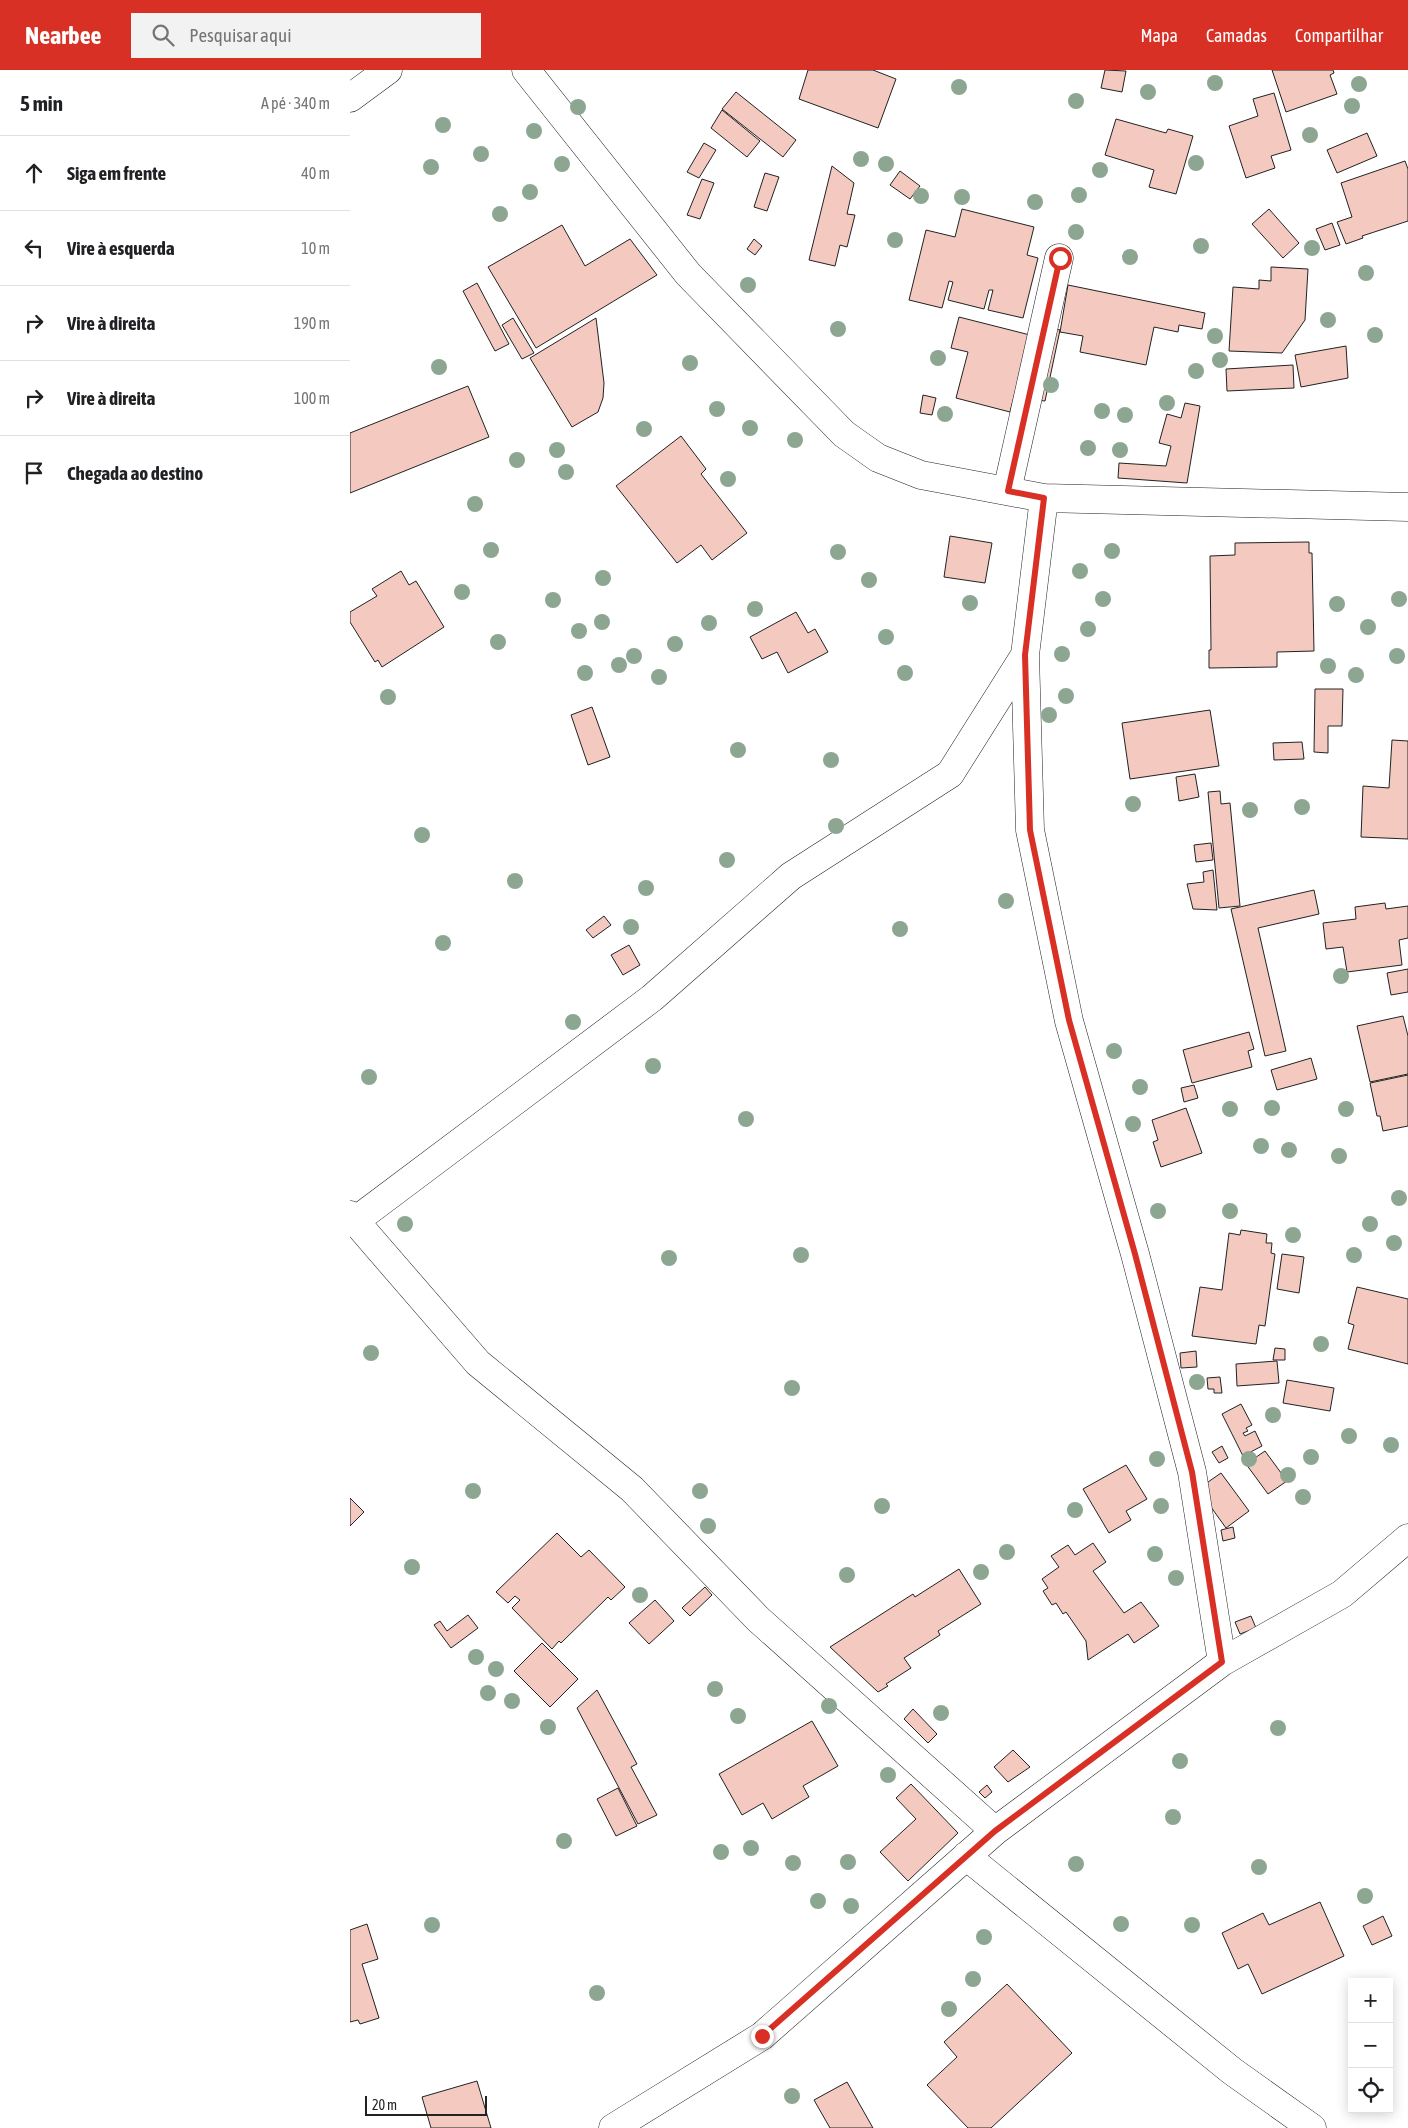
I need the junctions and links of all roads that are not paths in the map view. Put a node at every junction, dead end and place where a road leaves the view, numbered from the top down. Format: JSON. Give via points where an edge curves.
{"nodes":[{"id":1,"x":388,"y":70,"type":"edge"},
{"id":2,"x":526,"y":70,"type":"edge"},
{"id":3,"x":350,"y":98,"type":"edge"},
{"id":4,"x":1060,"y":258,"type":"dead end"},
{"id":5,"x":1008,"y":491,"type":"junction"},
{"id":6,"x":1044,"y":498,"type":"junction"},
{"id":7,"x":1408,"y":508,"type":"edge"},
{"id":8,"x":1025,"y":655,"type":"junction"},
{"id":9,"x":353,"y":1218,"type":"edge"},
{"id":10,"x":1408,"y":1538,"type":"edge"},
{"id":11,"x":1222,"y":1662,"type":"junction"},
{"id":12,"x":995,"y":1831,"type":"junction"},
{"id":13,"x":966,"y":1856,"type":"junction"},
{"id":14,"x":613,"y":2128,"type":"edge"},
{"id":15,"x":1312,"y":2128,"type":"edge"}],
"edges":[{"from":1,"to":3,"type":"street"},
{"from":2,"to":5,"type":"street","via":[[688,274],[844,434],[878,458],[921,475]]},
{"from":4,"to":5,"type":"street"},
{"from":5,"to":6,"type":"street"},
{"from":6,"to":7,"type":"street"},
{"from":6,"to":8,"type":"street"},
{"from":8,"to":9,"type":"street","via":[[950,774],[791,876],[652,998]]},
{"from":8,"to":11,"type":"street","via":[[1030,830],[1069,1020],[1192,1472]]},
{"from":9,"to":12,"type":"street","via":[[478,1363],[632,1489],[758,1619]]},
{"from":10,"to":11,"type":"street","via":[[1342,1594]]},
{"from":11,"to":12,"type":"street"},
{"from":12,"to":13,"type":"street"},
{"from":13,"to":14,"type":"street","via":[[762,2036]]},
{"from":13,"to":15,"type":"street","via":[[1232,2072]]}]}
